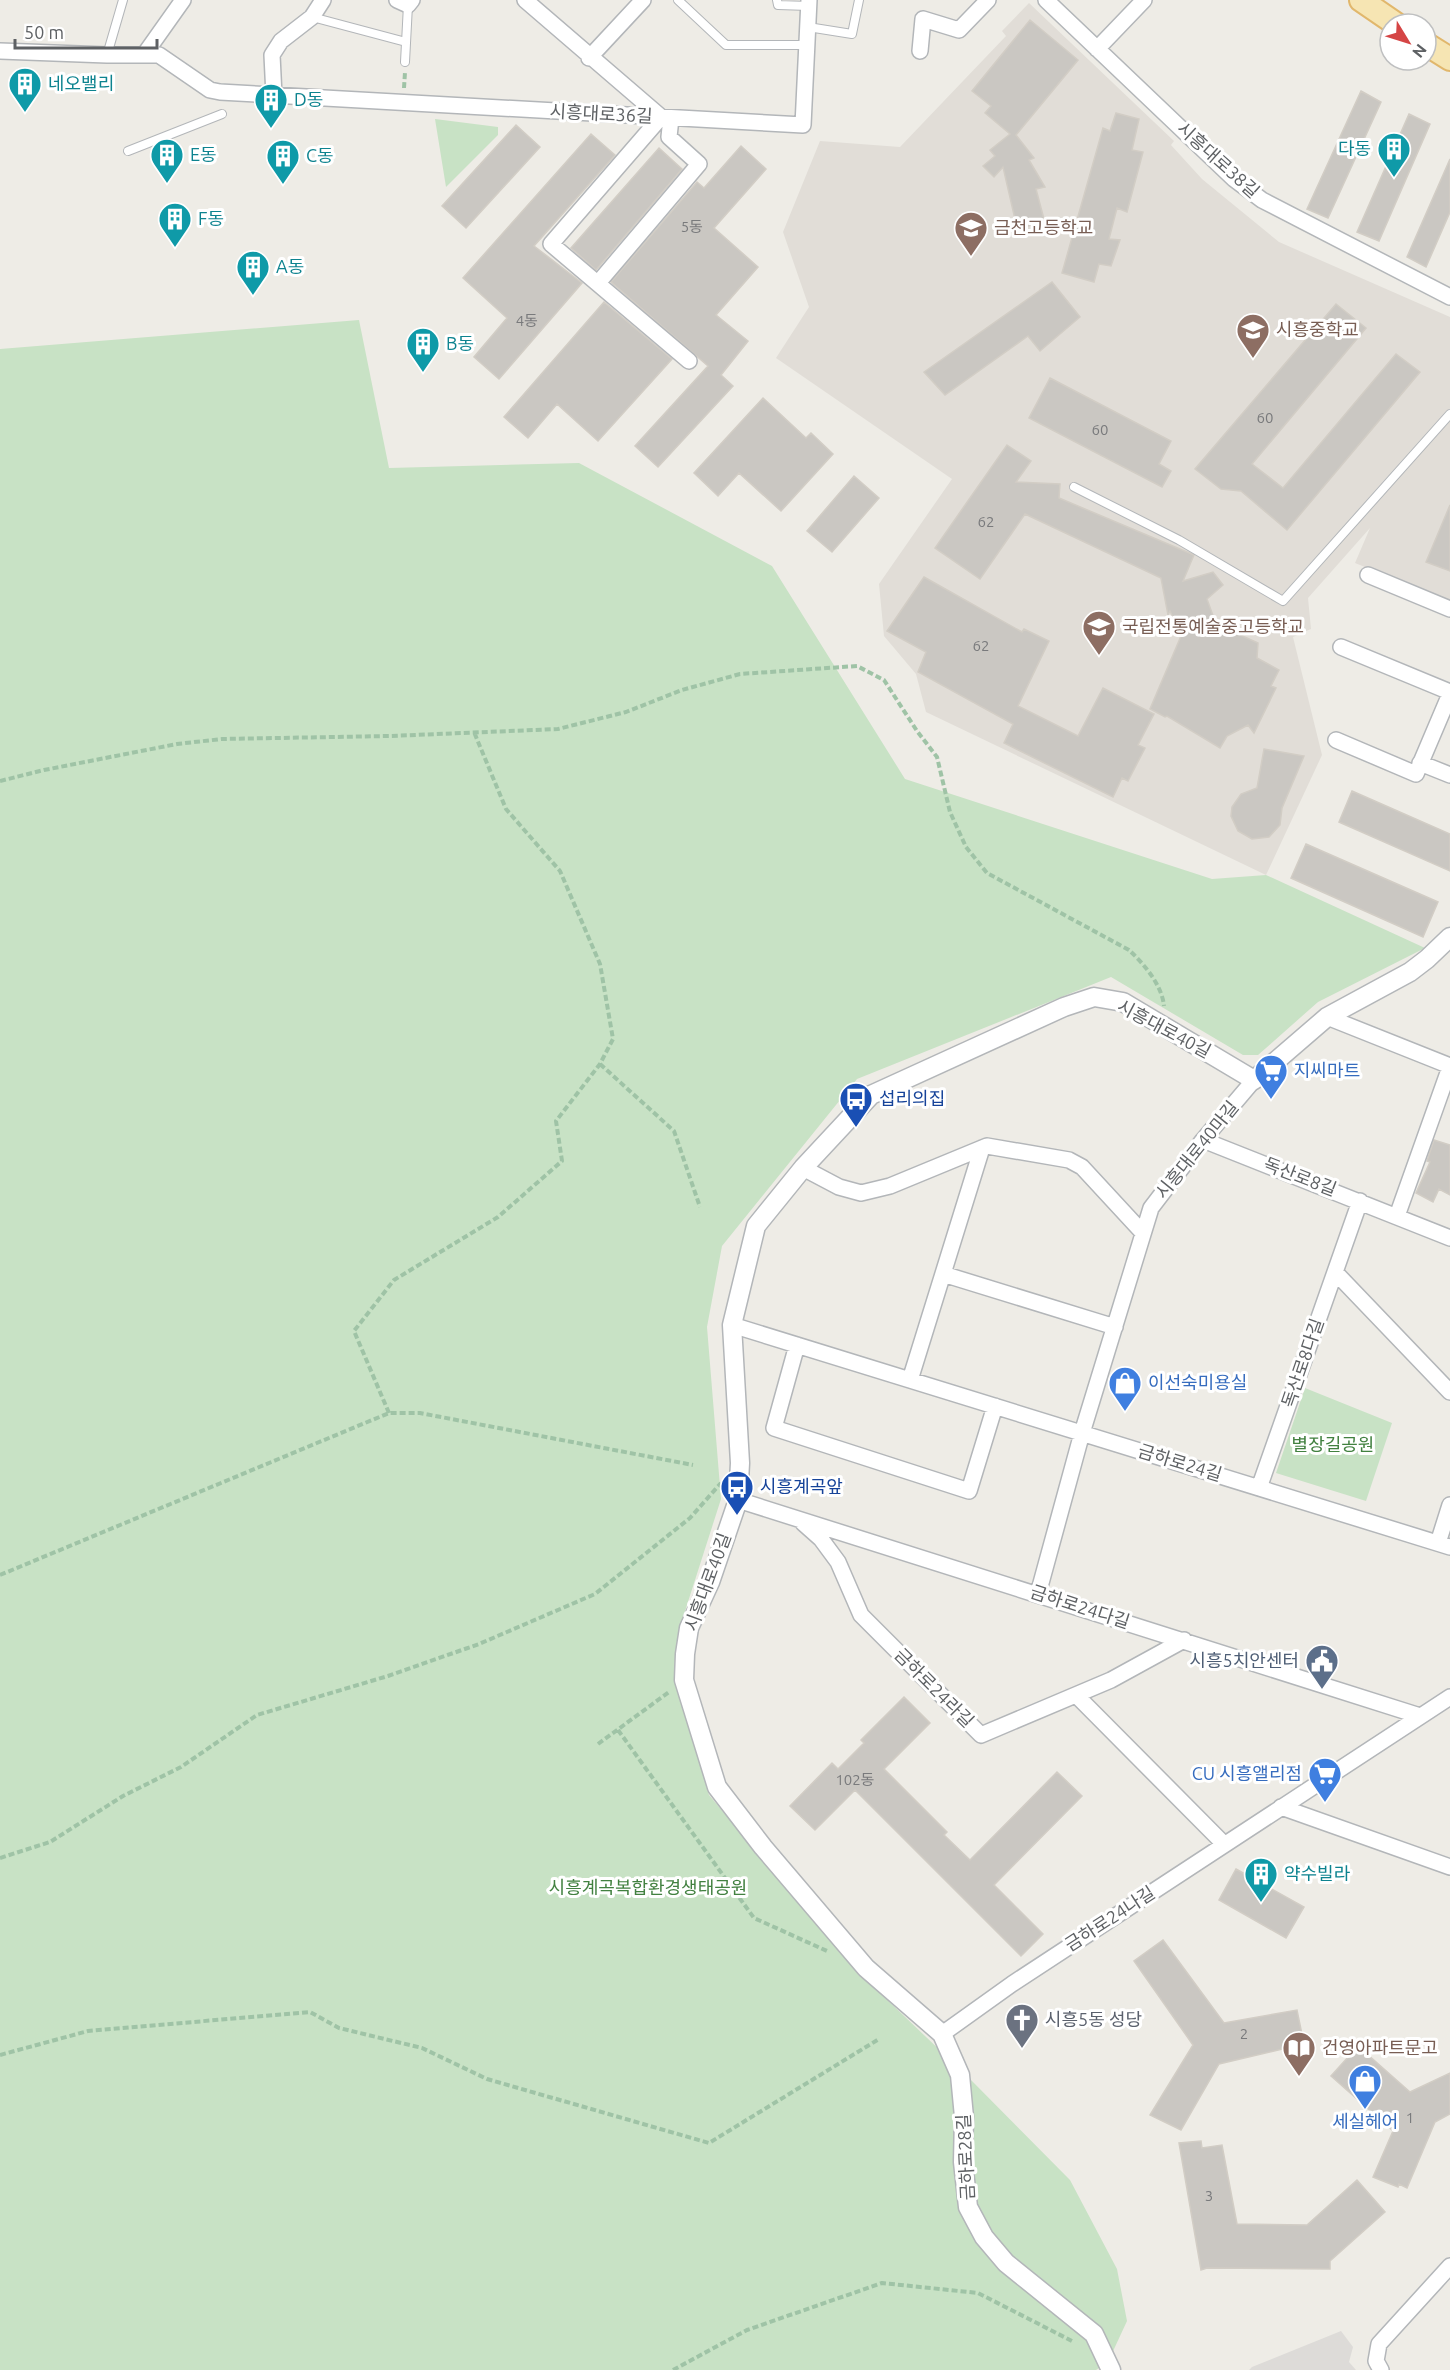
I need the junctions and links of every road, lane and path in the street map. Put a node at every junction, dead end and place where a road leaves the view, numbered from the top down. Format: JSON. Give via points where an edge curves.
{"nodes":[{"id":1,"x":123,"y":0,"type":"edge"},
{"id":2,"x":183,"y":0,"type":"edge"},
{"id":3,"x":323,"y":0,"type":"edge"},
{"id":4,"x":525,"y":0,"type":"edge"},
{"id":5,"x":643,"y":0,"type":"edge"},
{"id":6,"x":678,"y":0,"type":"edge"},
{"id":7,"x":777,"y":0,"type":"edge"},
{"id":8,"x":859,"y":0,"type":"edge"},
{"id":9,"x":988,"y":0,"type":"edge"},
{"id":10,"x":1046,"y":0,"type":"edge"},
{"id":11,"x":1144,"y":0,"type":"edge"},
{"id":12,"x":1361,"y":0,"type":"edge"},
{"id":13,"x":405,"y":2,"type":"edge"},
{"id":14,"x":809,"y":3,"type":"edge"},
{"id":15,"x":1378,"y":12,"type":"edge"},
{"id":16,"x":312,"y":16,"type":"junction"},
{"id":17,"x":808,"y":27,"type":"junction"},
{"id":18,"x":406,"y":42,"type":"junction"},
{"id":19,"x":807,"y":45,"type":"junction"},
{"id":20,"x":1097,"y":49,"type":"junction"},
{"id":21,"x":0,"y":51,"type":"edge"},
{"id":22,"x":920,"y":51,"type":"dead end"},
{"id":23,"x":107,"y":55,"type":"junction"},
{"id":24,"x":144,"y":55,"type":"junction"},
{"id":25,"x":589,"y":58,"type":"junction"},
{"id":26,"x":405,"y":62,"type":"joint"},
{"id":27,"x":274,"y":96,"type":"junction"},
{"id":28,"x":403,"y":103,"type":"junction"},
{"id":29,"x":222,"y":114,"type":"dead end"},
{"id":30,"x":666,"y":118,"type":"junction"},
{"id":31,"x":128,"y":151,"type":"dead end"},
{"id":32,"x":598,"y":283,"type":"junction"},
{"id":33,"x":1450,"y":297,"type":"edge"},
{"id":34,"x":689,"y":361,"type":"dead end"},
{"id":35,"x":1450,"y":414,"type":"edge"},
{"id":36,"x":1074,"y":487,"type":"dead end"},
{"id":37,"x":1368,"y":575,"type":"dead end"},
{"id":38,"x":1450,"y":609,"type":"edge"},
{"id":39,"x":1341,"y":647,"type":"dead end"},
{"id":40,"x":1450,"y":693,"type":"edge"},
{"id":41,"x":474,"y":732,"type":"junction"},
{"id":42,"x":1336,"y":740,"type":"dead end"},
{"id":43,"x":1420,"y":763,"type":"junction"},
{"id":44,"x":1450,"y":775,"type":"edge"},
{"id":45,"x":0,"y":781,"type":"edge"},
{"id":46,"x":1450,"y":937,"type":"edge"},
{"id":47,"x":1327,"y":1017,"type":"junction"},
{"id":48,"x":1166,"y":1026,"type":"junction"},
{"id":49,"x":600,"y":1064,"type":"junction"},
{"id":50,"x":1450,"y":1067,"type":"edge"},
{"id":51,"x":1254,"y":1080,"type":"junction"},
{"id":52,"x":1203,"y":1140,"type":"junction"},
{"id":53,"x":982,"y":1148,"type":"junction"},
{"id":54,"x":804,"y":1168,"type":"junction"},
{"id":55,"x":1360,"y":1201,"type":"junction"},
{"id":56,"x":700,"y":1207,"type":"dead end"},
{"id":57,"x":1397,"y":1216,"type":"junction"},
{"id":58,"x":1143,"y":1233,"type":"junction"},
{"id":59,"x":1450,"y":1238,"type":"edge"},
{"id":60,"x":1335,"y":1272,"type":"junction"},
{"id":61,"x":943,"y":1274,"type":"junction"},
{"id":62,"x":732,"y":1325,"type":"junction"},
{"id":63,"x":1115,"y":1327,"type":"junction"},
{"id":64,"x":797,"y":1345,"type":"junction"},
{"id":65,"x":910,"y":1380,"type":"junction"},
{"id":66,"x":1450,"y":1392,"type":"edge"},
{"id":67,"x":995,"y":1406,"type":"junction"},
{"id":68,"x":389,"y":1413,"type":"junction"},
{"id":69,"x":1082,"y":1433,"type":"junction"},
{"id":70,"x":740,"y":1463,"type":"junction"},
{"id":71,"x":693,"y":1465,"type":"dead end"},
{"id":72,"x":1259,"y":1488,"type":"junction"},
{"id":73,"x":738,"y":1500,"type":"junction"},
{"id":74,"x":1450,"y":1505,"type":"edge"},
{"id":75,"x":799,"y":1519,"type":"junction"},
{"id":76,"x":1444,"y":1545,"type":"edge"},
{"id":77,"x":0,"y":1575,"type":"edge"},
{"id":78,"x":1038,"y":1594,"type":"junction"},
{"id":79,"x":1184,"y":1640,"type":"junction"},
{"id":80,"x":684,"y":1680,"type":"junction"},
{"id":81,"x":1076,"y":1695,"type":"junction"},
{"id":82,"x":1450,"y":1697,"type":"edge"},
{"id":83,"x":1420,"y":1716,"type":"junction"},
{"id":84,"x":618,"y":1730,"type":"junction"},
{"id":85,"x":598,"y":1744,"type":"dead end"},
{"id":86,"x":1281,"y":1807,"type":"junction"},
{"id":87,"x":1224,"y":1844,"type":"junction"},
{"id":88,"x":0,"y":1858,"type":"edge"},
{"id":89,"x":1450,"y":1867,"type":"edge"},
{"id":90,"x":830,"y":1952,"type":"dead end"},
{"id":91,"x":942,"y":2034,"type":"junction"},
{"id":92,"x":879,"y":2039,"type":"dead end"},
{"id":93,"x":0,"y":2055,"type":"edge"},
{"id":94,"x":1450,"y":2266,"type":"edge"},
{"id":95,"x":1081,"y":2349,"type":"dead end"},
{"id":96,"x":673,"y":2370,"type":"edge"},
{"id":97,"x":1111,"y":2370,"type":"edge"},
{"id":98,"x":1381,"y":2370,"type":"edge"}],
"edges":[{"from":1,"to":23,"type":"lane"},
{"from":2,"to":24,"type":"street"},
{"from":3,"to":16,"type":"street"},
{"from":4,"to":25,"type":"street"},
{"from":5,"to":25,"type":"street"},
{"from":6,"to":19,"type":"lane","via":[[726,45]]},
{"from":7,"to":14,"type":"lane","via":[[778,5]]},
{"from":8,"to":17,"type":"lane","via":[[852,34]]},
{"from":9,"to":22,"type":"street","via":[[959,30],[923,19]]},
{"from":10,"to":20,"type":"street","name":"시흥대로38길"},
{"from":11,"to":20,"type":"street"},
{"from":12,"to":15,"type":"main road"},
{"from":13,"to":18,"type":"lane"},
{"from":14,"to":17,"type":"street","name":"시흥대로36길"},
{"from":16,"to":18,"type":"lane"},
{"from":16,"to":27,"type":"street","via":[[281,41],[272,55]]},
{"from":17,"to":19,"type":"street","name":"시흥대로36길"},
{"from":18,"to":26,"type":"lane"},
{"from":19,"to":30,"type":"street","name":"시흥대로36길","via":[[803,125]]},
{"from":20,"to":33,"type":"street","name":"시흥대로38길","via":[[1234,179],[1262,200]]},
{"from":21,"to":23,"type":"street","name":"시흥대로36길"},
{"from":23,"to":24,"type":"street","name":"시흥대로36길"},
{"from":24,"to":27,"type":"street","name":"시흥대로36길","via":[[159,55],[210,90]]},
{"from":25,"to":30,"type":"street"},
{"from":26,"to":28,"type":"path"},
{"from":27,"to":28,"type":"street","name":"시흥대로36길"},
{"from":28,"to":30,"type":"street","name":"시흥대로36길"},
{"from":29,"to":31,"type":"lane"},
{"from":30,"to":32,"type":"street","via":[[669,137],[699,164]]},
{"from":30,"to":32,"type":"street","via":[[551,244]]},
{"from":32,"to":34,"type":"street"},
{"from":35,"to":36,"type":"lane","via":[[1283,601],[1179,540]]},
{"from":37,"to":38,"type":"street"},
{"from":39,"to":40,"type":"street"},
{"from":40,"to":43,"type":"street"},
{"from":41,"to":45,"type":"path","via":[[211,740]]},
{"from":41,"to":48,"type":"path","via":[[558,729],[626,712],[682,690],[740,674],[857,666],[884,680],[937,757],[950,812],[966,847],[987,873],[1129,950],[1143,963],[1163,997]]},
{"from":41,"to":49,"type":"path","via":[[506,809],[560,871],[600,964],[613,1039]]},
{"from":42,"to":43,"type":"street","via":[[1416,774]]},
{"from":43,"to":44,"type":"street"},
{"from":46,"to":47,"type":"street","via":[[1410,972]]},
{"from":47,"to":50,"type":"street"},
{"from":47,"to":51,"type":"street"},
{"from":48,"to":51,"type":"street","name":"시흥대로40길"},
{"from":48,"to":54,"type":"street","name":"시흥대로40길","via":[[1122,1002],[1094,997],[1064,1007],[871,1095]]},
{"from":49,"to":56,"type":"path","via":[[674,1131]]},
{"from":49,"to":68,"type":"path","via":[[555,1121],[562,1161],[498,1217],[394,1280],[354,1331]]},
{"from":50,"to":57,"type":"street"},
{"from":51,"to":52,"type":"street","name":"시흥대로40마길"},
{"from":52,"to":55,"type":"street","name":"독산로8길"},
{"from":52,"to":58,"type":"street","name":"시흥대로40마길","via":[[1151,1208]]},
{"from":53,"to":54,"type":"street","via":[[890,1186],[861,1193],[839,1187]]},
{"from":53,"to":58,"type":"street","via":[[1069,1160],[1082,1167]]},
{"from":53,"to":61,"type":"street"},
{"from":54,"to":62,"type":"street","name":"시흥대로40길","via":[[756,1226]]},
{"from":55,"to":57,"type":"street","name":"독산로8길"},
{"from":55,"to":60,"type":"street","name":"독산로8다길"},
{"from":57,"to":59,"type":"street","name":"독산로8길"},
{"from":58,"to":63,"type":"street","name":"시흥대로40마길"},
{"from":60,"to":66,"type":"street"},
{"from":60,"to":72,"type":"street","name":"독산로8다길"},
{"from":61,"to":63,"type":"street"},
{"from":61,"to":65,"type":"street"},
{"from":62,"to":64,"type":"street","name":"금하로24길"},
{"from":62,"to":70,"type":"street","name":"시흥대로40길"},
{"from":63,"to":69,"type":"street","name":"시흥대로40마길"},
{"from":64,"to":65,"type":"street","name":"금하로24길"},
{"from":64,"to":67,"type":"street","via":[[774,1428],[969,1491]]},
{"from":65,"to":67,"type":"street","name":"금하로24길"},
{"from":67,"to":69,"type":"street","name":"금하로24길"},
{"from":68,"to":71,"type":"path","via":[[420,1413]]},
{"from":68,"to":77,"type":"path"},
{"from":69,"to":72,"type":"street","name":"금하로24길"},
{"from":69,"to":78,"type":"street","name":"시흥대로40마길"},
{"from":70,"to":73,"type":"street","name":"시흥대로40길"},
{"from":70,"to":88,"type":"path","via":[[690,1518],[595,1594],[479,1644],[256,1715],[181,1767],[123,1796],[51,1842]]},
{"from":72,"to":76,"type":"street","name":"금하로24길"},
{"from":73,"to":75,"type":"street","name":"금하로24다길"},
{"from":73,"to":80,"type":"street","name":"시흥대로40길","via":[[710,1582],[689,1628]]},
{"from":74,"to":76,"type":"street"},
{"from":75,"to":78,"type":"street","name":"금하로24다길"},
{"from":75,"to":81,"type":"street","name":"금하로24라길","via":[[838,1562],[861,1615],[981,1735]]},
{"from":78,"to":79,"type":"street","name":"금하로24다길"},
{"from":79,"to":81,"type":"street","name":"금하로24라길"},
{"from":79,"to":83,"type":"street","name":"금하로24다길"},
{"from":80,"to":84,"type":"path"},
{"from":80,"to":91,"type":"street","name":"시흥대로40길","via":[[717,1786],[763,1847],[866,1968]]},
{"from":81,"to":87,"type":"street"},
{"from":82,"to":83,"type":"street","name":"금하로24나길"},
{"from":83,"to":86,"type":"street","name":"금하로24나길"},
{"from":84,"to":85,"type":"path"},
{"from":84,"to":90,"type":"path","via":[[754,1918]]},
{"from":86,"to":87,"type":"street","name":"금하로24나길"},
{"from":86,"to":89,"type":"street"},
{"from":87,"to":91,"type":"street","name":"금하로24나길"},
{"from":91,"to":97,"type":"street","name":"금하로28길","via":[[960,2075],[968,2207],[984,2237],[1006,2263],[1094,2334]]},
{"from":92,"to":93,"type":"path","via":[[709,2143],[487,2079],[422,2048],[339,2028],[310,2012],[88,2031]]},
{"from":94,"to":98,"type":"street","via":[[1379,2344],[1376,2361]]},
{"from":95,"to":96,"type":"path","via":[[978,2293],[882,2283],[747,2330]]}]}
